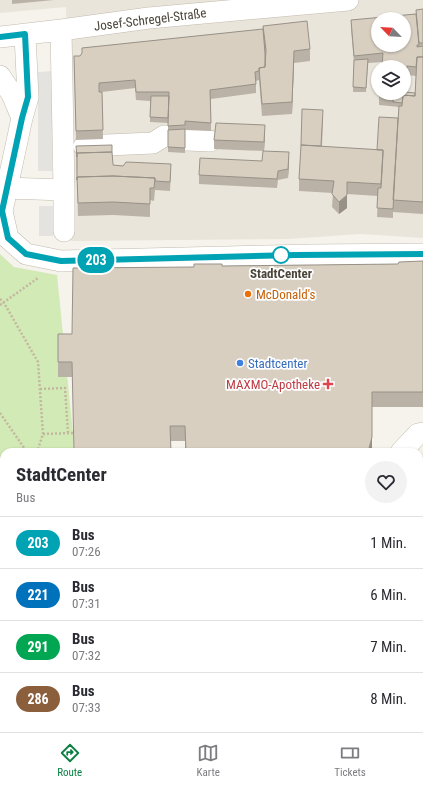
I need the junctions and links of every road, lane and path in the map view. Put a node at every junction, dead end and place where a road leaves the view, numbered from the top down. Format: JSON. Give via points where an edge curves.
{"nodes":[{"id":1,"x":348,"y":0,"type":"edge"},
{"id":2,"x":148,"y":9,"type":"edge"},
{"id":3,"x":61,"y":30,"type":"junction"},
{"id":4,"x":25,"y":34,"type":"junction"},
{"id":5,"x":0,"y":37,"type":"edge"},
{"id":6,"x":0,"y":76,"type":"edge"},
{"id":7,"x":22,"y":118,"type":"junction"},
{"id":8,"x":210,"y":141,"type":"dead end"},
{"id":9,"x":64,"y":146,"type":"junction"},
{"id":10,"x":6,"y":188,"type":"junction"},
{"id":11,"x":64,"y":190,"type":"junction"},
{"id":12,"x":64,"y":231,"type":"dead end"},
{"id":13,"x":423,"y":254,"type":"edge"},
{"id":14,"x":61,"y":261,"type":"junction"},
{"id":15,"x":0,"y":299,"type":"edge"},
{"id":16,"x":4,"y":303,"type":"junction"},
{"id":17,"x":0,"y":306,"type":"edge"},
{"id":18,"x":40,"y":390,"type":"junction"},
{"id":19,"x":0,"y":413,"type":"edge"},
{"id":20,"x":423,"y":432,"type":"edge"},
{"id":21,"x":73,"y":433,"type":"edge"},
{"id":22,"x":43,"y":434,"type":"junction"},
{"id":23,"x":68,"y":434,"type":"junction"},
{"id":24,"x":24,"y":448,"type":"edge"},
{"id":25,"x":38,"y":448,"type":"edge"},
{"id":26,"x":405,"y":448,"type":"edge"}],
"edges":[{"from":1,"to":2,"type":"street","name":"Josef-Schregel-Straße"},
{"from":2,"to":3,"type":"street","name":"Josef-Schregel-Straße"},
{"from":3,"to":4,"type":"street","name":"Josef-Schregel-Straße"},
{"from":3,"to":9,"type":"street"},
{"from":4,"to":5,"type":"street","name":"Josef-Schregel-Straße"},
{"from":4,"to":7,"type":"street","via":[[28,97]]},
{"from":6,"to":7,"type":"street","via":[[12,94]]},
{"from":7,"to":10,"type":"street"},
{"from":8,"to":9,"type":"street","via":[[164,136],[153,144]]},
{"from":9,"to":11,"type":"street"},
{"from":10,"to":11,"type":"street"},
{"from":10,"to":14,"type":"street","via":[[2,211],[8,238],[26,254]]},
{"from":11,"to":12,"type":"street"},
{"from":13,"to":14,"type":"street"},
{"from":14,"to":16,"type":"path"},
{"from":15,"to":16,"type":"path"},
{"from":16,"to":17,"type":"path"},
{"from":16,"to":18,"type":"path","via":[[38,362]]},
{"from":18,"to":22,"type":"path"},
{"from":18,"to":23,"type":"path","via":[[65,388]]},
{"from":19,"to":24,"type":"path"},
{"from":20,"to":26,"type":"street"},
{"from":21,"to":23,"type":"path"},
{"from":22,"to":23,"type":"path"},
{"from":22,"to":25,"type":"path"}]}
